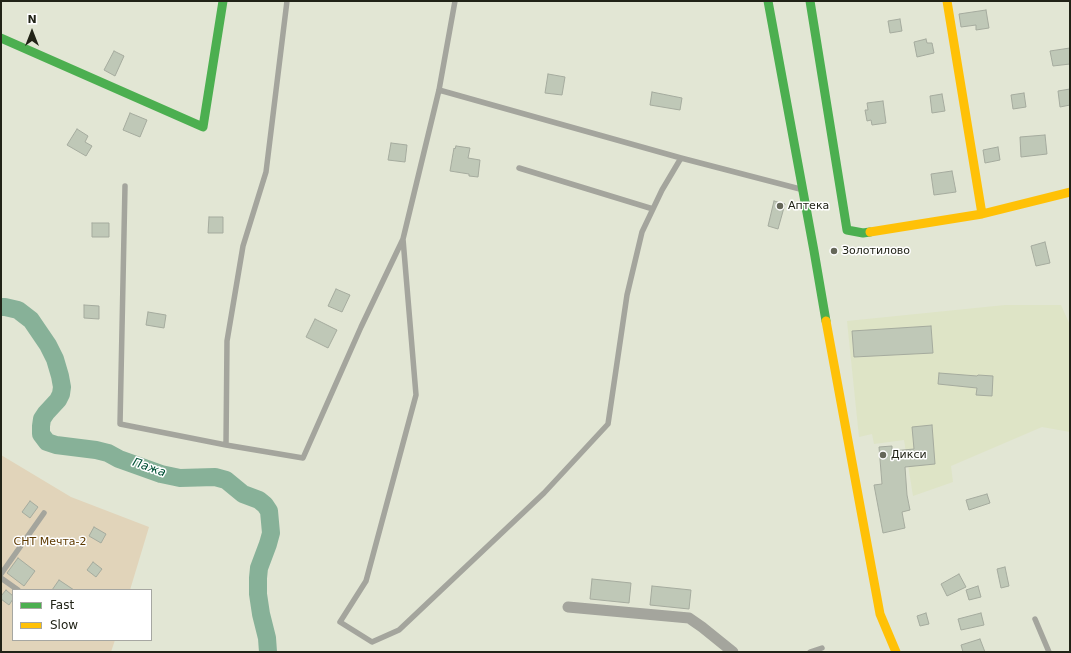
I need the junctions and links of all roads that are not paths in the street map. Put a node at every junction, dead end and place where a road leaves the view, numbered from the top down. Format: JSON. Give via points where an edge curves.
{"nodes":[{"id":1,"x":223,"y":1,"type":"edge"},
{"id":2,"x":287,"y":1,"type":"edge"},
{"id":3,"x":455,"y":1,"type":"edge"},
{"id":4,"x":768,"y":1,"type":"edge"},
{"id":5,"x":810,"y":1,"type":"edge"},
{"id":6,"x":947,"y":1,"type":"edge"},
{"id":7,"x":1,"y":38,"type":"edge"},
{"id":8,"x":439,"y":90,"type":"junction"},
{"id":9,"x":681,"y":158,"type":"junction"},
{"id":10,"x":520,"y":168,"type":"dead end"},
{"id":11,"x":125,"y":186,"type":"dead end"},
{"id":12,"x":802,"y":190,"type":"junction"},
{"id":13,"x":1070,"y":192,"type":"edge"},
{"id":14,"x":653,"y":209,"type":"junction"},
{"id":15,"x":982,"y":214,"type":"junction"},
{"id":16,"x":403,"y":239,"type":"junction"},
{"id":17,"x":226,"y":445,"type":"junction"},
{"id":18,"x":44,"y":513,"type":"dead end"},
{"id":19,"x":1,"y":574,"type":"edge"},
{"id":20,"x":1,"y":578,"type":"edge"},
{"id":21,"x":17,"y":589,"type":"edge"},
{"id":22,"x":568,"y":607,"type":"dead end"},
{"id":23,"x":1034,"y":620,"type":"dead end"},
{"id":24,"x":822,"y":648,"type":"dead end"},
{"id":25,"x":733,"y":652,"type":"edge"},
{"id":26,"x":810,"y":652,"type":"edge"},
{"id":27,"x":896,"y":652,"type":"edge"},
{"id":28,"x":1049,"y":652,"type":"edge"}],
"edges":[{"from":1,"to":7,"type":"street","via":[[203,127]]},
{"from":2,"to":17,"type":"lane","via":[[266,172],[243,246],[227,341]]},
{"from":3,"to":8,"type":"lane"},
{"from":4,"to":12,"type":"street"},
{"from":5,"to":15,"type":"street","via":[[847,230],[863,233]]},
{"from":6,"to":15,"type":"street"},
{"from":8,"to":9,"type":"lane"},
{"from":8,"to":16,"type":"lane"},
{"from":9,"to":12,"type":"lane"},
{"from":9,"to":14,"type":"lane"},
{"from":10,"to":14,"type":"lane"},
{"from":11,"to":17,"type":"lane","via":[[120,424]]},
{"from":12,"to":27,"type":"street","via":[[880,614]]},
{"from":13,"to":15,"type":"street"},
{"from":14,"to":16,"type":"lane","via":[[642,232],[627,295],[608,424],[544,493],[400,630],[372,642],[340,622],[366,581],[416,396]]},
{"from":16,"to":17,"type":"lane","via":[[303,458]]},
{"from":18,"to":19,"type":"lane"},
{"from":20,"to":21,"type":"lane"},
{"from":22,"to":25,"type":"street","via":[[689,618]]},
{"from":23,"to":28,"type":"lane"},
{"from":24,"to":26,"type":"lane"}]}
